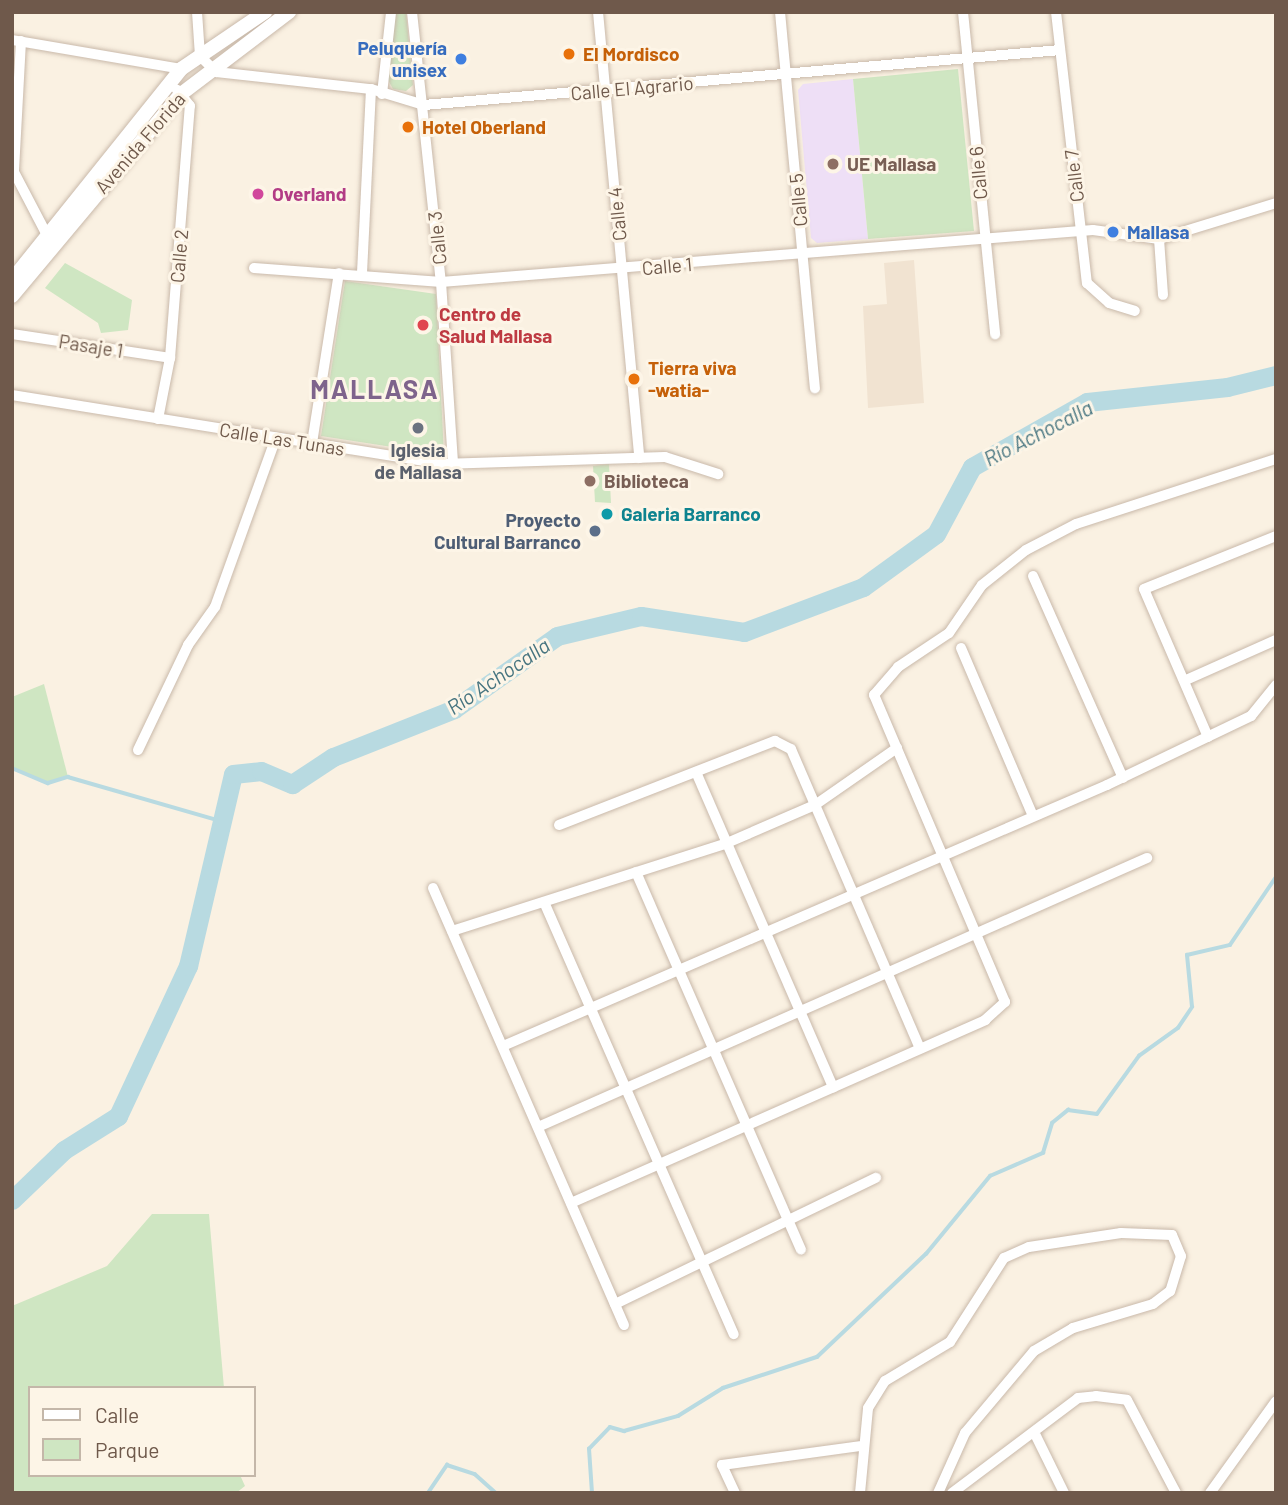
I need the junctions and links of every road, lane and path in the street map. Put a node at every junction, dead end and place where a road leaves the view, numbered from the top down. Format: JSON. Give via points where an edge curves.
{"nodes":[{"id":1,"x":197,"y":12,"type":"edge"},
{"id":2,"x":265,"y":12,"type":"edge"},
{"id":3,"x":289,"y":12,"type":"edge"},
{"id":4,"x":391,"y":12,"type":"edge"},
{"id":5,"x":412,"y":12,"type":"edge"},
{"id":6,"x":598,"y":12,"type":"edge"},
{"id":7,"x":780,"y":12,"type":"edge"},
{"id":8,"x":963,"y":12,"type":"edge"},
{"id":9,"x":1056,"y":12,"type":"edge"},
{"id":10,"x":16,"y":41,"type":"edge"},
{"id":11,"x":1060,"y":50,"type":"junction"},
{"id":12,"x":967,"y":58,"type":"junction"},
{"id":13,"x":204,"y":62,"type":"junction"},
{"id":14,"x":181,"y":69,"type":"junction"},
{"id":15,"x":786,"y":76,"type":"junction"},
{"id":16,"x":170,"y":83,"type":"junction"},
{"id":17,"x":194,"y":83,"type":"junction"},
{"id":18,"x":371,"y":89,"type":"junction"},
{"id":19,"x":605,"y":90,"type":"junction"},
{"id":20,"x":181,"y":94,"type":"junction"},
{"id":21,"x":382,"y":94,"type":"junction"},
{"id":22,"x":424,"y":105,"type":"junction"},
{"id":23,"x":14,"y":113,"type":"edge"},
{"id":24,"x":1276,"y":203,"type":"edge"},
{"id":25,"x":1080,"y":232,"type":"junction"},
{"id":26,"x":52,"y":238,"type":"junction"},
{"id":27,"x":1159,"y":239,"type":"junction"},
{"id":28,"x":984,"y":241,"type":"junction"},
{"id":29,"x":802,"y":255,"type":"junction"},
{"id":30,"x":254,"y":268,"type":"dead end"},
{"id":31,"x":622,"y":270,"type":"junction"},
{"id":32,"x":339,"y":273,"type":"junction"},
{"id":33,"x":362,"y":273,"type":"junction"},
{"id":34,"x":12,"y":280,"type":"edge"},
{"id":35,"x":442,"y":282,"type":"junction"},
{"id":36,"x":1163,"y":295,"type":"dead end"},
{"id":37,"x":12,"y":296,"type":"edge"},
{"id":38,"x":1135,"y":311,"type":"dead end"},
{"id":39,"x":12,"y":334,"type":"edge"},
{"id":40,"x":995,"y":334,"type":"dead end"},
{"id":41,"x":170,"y":358,"type":"junction"},
{"id":42,"x":815,"y":388,"type":"dead end"},
{"id":43,"x":12,"y":395,"type":"edge"},
{"id":44,"x":158,"y":419,"type":"junction"},
{"id":45,"x":276,"y":438,"type":"junction"},
{"id":46,"x":312,"y":443,"type":"junction"},
{"id":47,"x":639,"y":458,"type":"junction"},
{"id":48,"x":1276,"y":459,"type":"edge"},
{"id":49,"x":453,"y":464,"type":"junction"},
{"id":50,"x":719,"y":474,"type":"dead end"},
{"id":51,"x":1276,"y":536,"type":"edge"},
{"id":52,"x":1033,"y":576,"type":"dead end"},
{"id":53,"x":1276,"y":640,"type":"edge"},
{"id":54,"x":961,"y":648,"type":"dead end"},
{"id":55,"x":1186,"y":680,"type":"junction"},
{"id":56,"x":1276,"y":685,"type":"edge"},
{"id":57,"x":1208,"y":737,"type":"junction"},
{"id":58,"x":897,"y":748,"type":"junction"},
{"id":59,"x":138,"y":750,"type":"dead end"},
{"id":60,"x":696,"y":772,"type":"junction"},
{"id":61,"x":1123,"y":778,"type":"junction"},
{"id":62,"x":815,"y":805,"type":"junction"},
{"id":63,"x":1033,"y":816,"type":"junction"},
{"id":64,"x":559,"y":825,"type":"dead end"},
{"id":65,"x":727,"y":843,"type":"junction"},
{"id":66,"x":944,"y":854,"type":"junction"},
{"id":67,"x":1147,"y":858,"type":"dead end"},
{"id":68,"x":636,"y":872,"type":"junction"},
{"id":69,"x":433,"y":888,"type":"dead end"},
{"id":70,"x":853,"y":893,"type":"junction"},
{"id":71,"x":544,"y":902,"type":"junction"},
{"id":72,"x":453,"y":931,"type":"junction"},
{"id":73,"x":765,"y":932,"type":"junction"},
{"id":74,"x":979,"y":934,"type":"junction"},
{"id":75,"x":678,"y":970,"type":"junction"},
{"id":76,"x":888,"y":974,"type":"junction"},
{"id":77,"x":591,"y":1008,"type":"junction"},
{"id":78,"x":800,"y":1012,"type":"junction"},
{"id":79,"x":503,"y":1046,"type":"junction"},
{"id":80,"x":920,"y":1048,"type":"junction"},
{"id":81,"x":714,"y":1050,"type":"junction"},
{"id":82,"x":833,"y":1087,"type":"junction"},
{"id":83,"x":626,"y":1088,"type":"junction"},
{"id":84,"x":747,"y":1125,"type":"junction"},
{"id":85,"x":538,"y":1127,"type":"junction"},
{"id":86,"x":659,"y":1164,"type":"junction"},
{"id":87,"x":876,"y":1178,"type":"dead end"},
{"id":88,"x":571,"y":1203,"type":"junction"},
{"id":89,"x":790,"y":1225,"type":"junction"},
{"id":90,"x":801,"y":1250,"type":"dead end"},
{"id":91,"x":703,"y":1264,"type":"junction"},
{"id":92,"x":615,"y":1304,"type":"junction"},
{"id":93,"x":624,"y":1325,"type":"dead end"},
{"id":94,"x":734,"y":1334,"type":"dead end"},
{"id":95,"x":1276,"y":1401,"type":"edge"},
{"id":96,"x":1035,"y":1436,"type":"junction"},
{"id":97,"x":860,"y":1446,"type":"junction"},
{"id":98,"x":735,"y":1493,"type":"edge"},
{"id":99,"x":860,"y":1493,"type":"edge"},
{"id":100,"x":938,"y":1493,"type":"edge"},
{"id":101,"x":952,"y":1493,"type":"edge"},
{"id":102,"x":1064,"y":1493,"type":"edge"},
{"id":103,"x":1176,"y":1493,"type":"edge"},
{"id":104,"x":1210,"y":1493,"type":"edge"}],
"edges":[{"from":1,"to":13,"type":"street"},
{"from":2,"to":13,"type":"main road","name":"Avenida Florida"},
{"from":3,"to":13,"type":"main road","name":"Avenida Florida"},
{"from":4,"to":21,"type":"street"},
{"from":5,"to":22,"type":"street","name":"Calle 3"},
{"from":6,"to":19,"type":"street","name":"Calle 4"},
{"from":7,"to":15,"type":"street","name":"Calle 5"},
{"from":8,"to":12,"type":"street","name":"Calle 6"},
{"from":9,"to":11,"type":"street","name":"Calle 7"},
{"from":10,"to":14,"type":"street"},
{"from":10,"to":23,"type":"street"},
{"from":11,"to":12,"type":"street","name":"Calle El Agrario"},
{"from":11,"to":25,"type":"street","name":"Calle 7"},
{"from":12,"to":15,"type":"street","name":"Calle El Agrario"},
{"from":12,"to":28,"type":"street","name":"Calle 6"},
{"from":13,"to":14,"type":"main road","name":"Avenida Florida"},
{"from":13,"to":17,"type":"main road","name":"Avenida Florida"},
{"from":13,"to":18,"type":"street","name":"Calle El Agrario"},
{"from":14,"to":16,"type":"main road","name":"Avenida Florida"},
{"from":14,"to":17,"type":"main road","via":[[181,83]]},
{"from":15,"to":19,"type":"street","name":"Calle El Agrario"},
{"from":15,"to":29,"type":"street","name":"Calle 5"},
{"from":16,"to":20,"type":"street"},
{"from":16,"to":26,"type":"main road","name":"Avenida Florida"},
{"from":17,"to":20,"type":"main road","name":"Avenida Florida"},
{"from":18,"to":21,"type":"street","name":"Calle El Agrario"},
{"from":18,"to":33,"type":"street"},
{"from":19,"to":22,"type":"street","name":"Calle El Agrario"},
{"from":19,"to":31,"type":"street","name":"Calle 4"},
{"from":20,"to":26,"type":"main road","name":"Avenida Florida"},
{"from":20,"to":41,"type":"street","name":"Calle 2","via":[[190,106]]},
{"from":21,"to":22,"type":"street","name":"Calle El Agrario"},
{"from":22,"to":35,"type":"street","name":"Calle 3"},
{"from":23,"to":26,"type":"street","via":[[15,180]]},
{"from":24,"to":27,"type":"street"},
{"from":25,"to":27,"type":"street","name":"Calle 1"},
{"from":25,"to":28,"type":"street","name":"Calle 1"},
{"from":25,"to":38,"type":"street","name":"Calle 7","via":[[1087,283],[1109,303]]},
{"from":26,"to":34,"type":"main road","name":"Avenida Florida"},
{"from":26,"to":37,"type":"main road","name":"Avenida Florida"},
{"from":27,"to":36,"type":"street"},
{"from":28,"to":29,"type":"street","name":"Calle 1"},
{"from":28,"to":40,"type":"street","name":"Calle 6"},
{"from":29,"to":31,"type":"street","name":"Calle 1"},
{"from":29,"to":42,"type":"street","name":"Calle 5"},
{"from":30,"to":32,"type":"street","name":"Calle 1"},
{"from":31,"to":35,"type":"street","name":"Calle 1"},
{"from":31,"to":47,"type":"street","name":"Calle 4"},
{"from":32,"to":33,"type":"street","name":"Calle 1"},
{"from":32,"to":46,"type":"street"},
{"from":33,"to":35,"type":"street","name":"Calle 1"},
{"from":35,"to":49,"type":"street","name":"Calle 3"},
{"from":39,"to":41,"type":"street","name":"Pasaje 1"},
{"from":41,"to":44,"type":"street","name":"Calle 2"},
{"from":43,"to":44,"type":"street","name":"Calle Las Tunas"},
{"from":44,"to":45,"type":"street","name":"Calle Las Tunas"},
{"from":45,"to":46,"type":"street","name":"Calle Las Tunas"},
{"from":45,"to":59,"type":"street","via":[[215,607],[188,645]]},
{"from":46,"to":49,"type":"street","name":"Calle Las Tunas"},
{"from":47,"to":49,"type":"street","name":"Calle Las Tunas"},
{"from":47,"to":50,"type":"street","name":"Calle Las Tunas","via":[[665,457]]},
{"from":48,"to":58,"type":"street","via":[[1076,524],[1026,550],[982,585],[949,633],[898,667],[874,695]]},
{"from":51,"to":55,"type":"street","via":[[1144,589]]},
{"from":52,"to":61,"type":"street"},
{"from":53,"to":55,"type":"street"},
{"from":54,"to":63,"type":"street"},
{"from":55,"to":57,"type":"street"},
{"from":56,"to":57,"type":"street","via":[[1251,716]]},
{"from":57,"to":61,"type":"street"},
{"from":58,"to":62,"type":"street"},
{"from":58,"to":66,"type":"street"},
{"from":60,"to":62,"type":"street","via":[[775,741],[791,749]]},
{"from":60,"to":64,"type":"street"},
{"from":60,"to":65,"type":"street"},
{"from":61,"to":63,"type":"street"},
{"from":62,"to":65,"type":"street"},
{"from":62,"to":70,"type":"street"},
{"from":63,"to":66,"type":"street"},
{"from":65,"to":68,"type":"street"},
{"from":65,"to":73,"type":"street"},
{"from":66,"to":70,"type":"street"},
{"from":66,"to":74,"type":"street"},
{"from":67,"to":74,"type":"street"},
{"from":68,"to":71,"type":"street"},
{"from":68,"to":75,"type":"street"},
{"from":69,"to":72,"type":"street"},
{"from":70,"to":73,"type":"street"},
{"from":70,"to":76,"type":"street"},
{"from":71,"to":72,"type":"street"},
{"from":71,"to":77,"type":"street"},
{"from":72,"to":79,"type":"street"},
{"from":73,"to":75,"type":"street"},
{"from":73,"to":78,"type":"street"},
{"from":74,"to":76,"type":"street"},
{"from":74,"to":80,"type":"street","via":[[1005,1002],[985,1020]]},
{"from":75,"to":77,"type":"street"},
{"from":75,"to":81,"type":"street"},
{"from":76,"to":78,"type":"street"},
{"from":76,"to":80,"type":"street"},
{"from":77,"to":79,"type":"street"},
{"from":77,"to":83,"type":"street"},
{"from":78,"to":81,"type":"street"},
{"from":78,"to":82,"type":"street"},
{"from":79,"to":85,"type":"street"},
{"from":80,"to":82,"type":"street"},
{"from":81,"to":83,"type":"street"},
{"from":81,"to":84,"type":"street"},
{"from":82,"to":84,"type":"street"},
{"from":83,"to":85,"type":"street"},
{"from":83,"to":86,"type":"street"},
{"from":84,"to":86,"type":"street"},
{"from":84,"to":89,"type":"street"},
{"from":85,"to":88,"type":"street"},
{"from":86,"to":88,"type":"street"},
{"from":86,"to":91,"type":"street"},
{"from":87,"to":89,"type":"street"},
{"from":88,"to":92,"type":"street"},
{"from":89,"to":90,"type":"street"},
{"from":89,"to":91,"type":"street"},
{"from":91,"to":92,"type":"street"},
{"from":91,"to":94,"type":"street"},
{"from":92,"to":93,"type":"street"},
{"from":95,"to":104,"type":"street"},
{"from":96,"to":101,"type":"street"},
{"from":96,"to":102,"type":"street"},
{"from":96,"to":103,"type":"street","via":[[1078,1398],[1127,1400]]},
{"from":97,"to":98,"type":"street","via":[[722,1465]]},
{"from":97,"to":99,"type":"street"},
{"from":97,"to":100,"type":"street","via":[[868,1408],[885,1381],[950,1342],[1004,1258],[1029,1247],[1121,1233],[1172,1235],[1181,1256],[1170,1291],[1153,1304],[1073,1328],[1034,1351],[965,1433]]}]}
